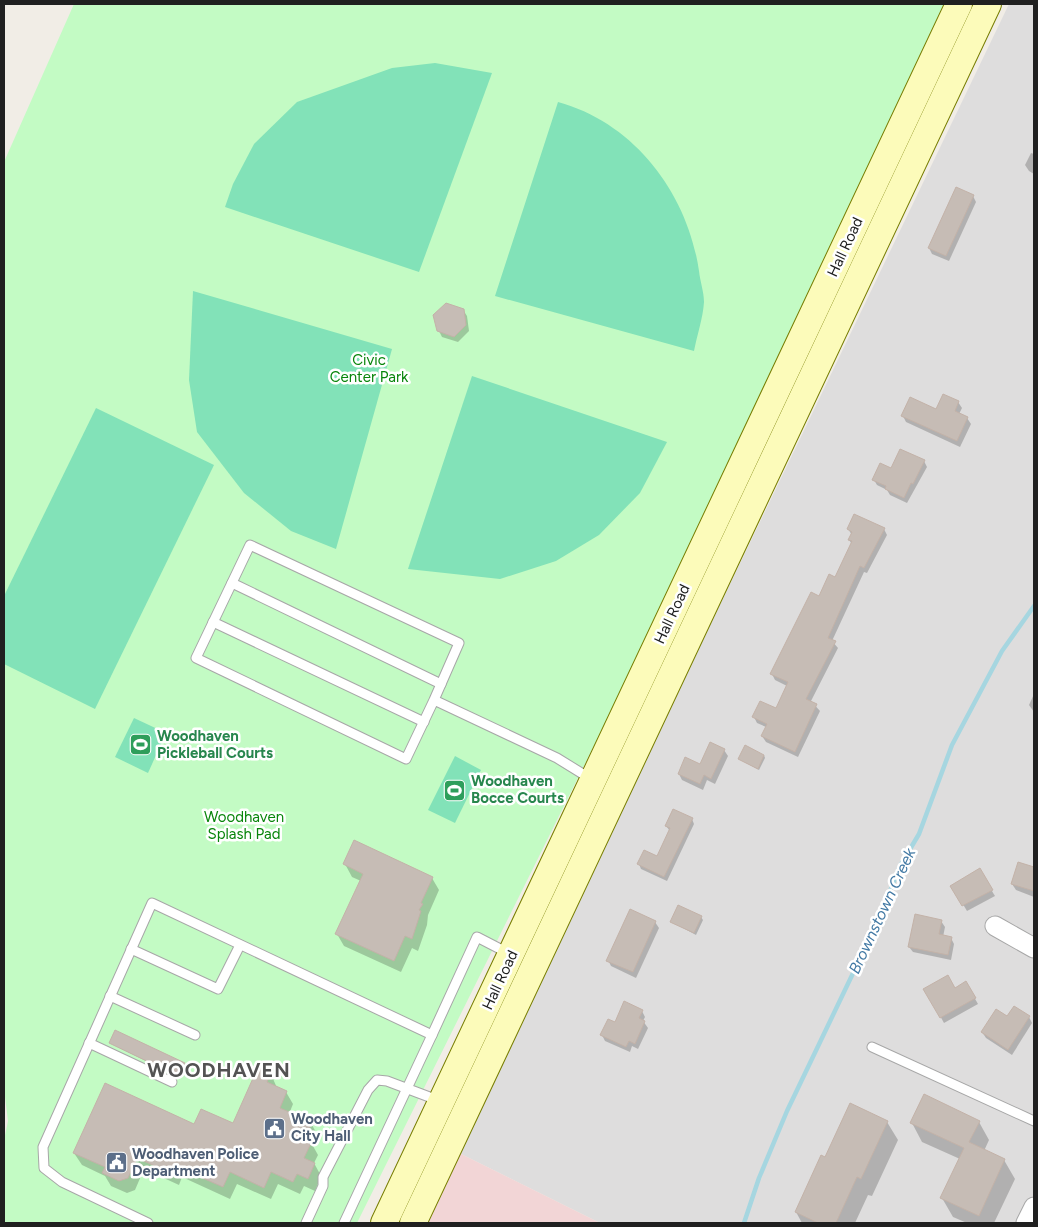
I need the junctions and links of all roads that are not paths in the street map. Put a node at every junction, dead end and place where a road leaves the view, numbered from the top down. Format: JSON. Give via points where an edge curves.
{"nodes":[{"id":1,"x":959,"y":4,"type":"edge"},
{"id":2,"x":988,"y":4,"type":"edge"},
{"id":3,"x":730,"y":491,"type":"junction"},
{"id":4,"x":754,"y":502,"type":"junction"},
{"id":5,"x":232,"y":583,"type":"junction"},
{"id":6,"x":213,"y":622,"type":"junction"},
{"id":7,"x":441,"y":684,"type":"junction"},
{"id":8,"x":434,"y":700,"type":"junction"},
{"id":9,"x":424,"y":722,"type":"junction"},
{"id":10,"x":594,"y":780,"type":"junction"},
{"id":11,"x":617,"y":792,"type":"junction"},
{"id":12,"x":995,"y":926,"type":"dead end"},
{"id":13,"x":240,"y":945,"type":"junction"},
{"id":14,"x":1034,"y":948,"type":"edge"},
{"id":15,"x":132,"y":949,"type":"junction"},
{"id":16,"x":523,"y":961,"type":"junction"},
{"id":17,"x":110,"y":996,"type":"junction"},
{"id":18,"x":195,"y":1035,"type":"dead end"},
{"id":19,"x":432,"y":1035,"type":"junction"},
{"id":20,"x":89,"y":1043,"type":"junction"},
{"id":21,"x":872,"y":1047,"type":"dead end"},
{"id":22,"x":172,"y":1082,"type":"dead end"},
{"id":23,"x":407,"y":1088,"type":"junction"},
{"id":24,"x":442,"y":1102,"type":"junction"},
{"id":25,"x":466,"y":1114,"type":"junction"},
{"id":26,"x":1034,"y":1121,"type":"edge"},
{"id":27,"x":1034,"y":1207,"type":"edge"},
{"id":28,"x":148,"y":1223,"type":"edge"},
{"id":29,"x":306,"y":1223,"type":"edge"},
{"id":30,"x":344,"y":1223,"type":"edge"},
{"id":31,"x":384,"y":1223,"type":"edge"},
{"id":32,"x":413,"y":1223,"type":"edge"},
{"id":33,"x":1026,"y":1223,"type":"edge"}],
"edges":[{"from":1,"to":3,"type":"street","name":"Hall Road"},
{"from":2,"to":4,"type":"street","name":"Hall Road"},
{"from":3,"to":4,"type":"street"},
{"from":3,"to":10,"type":"street","name":"Hall Road"},
{"from":4,"to":11,"type":"street","name":"Hall Road"},
{"from":5,"to":6,"type":"lane"},
{"from":5,"to":7,"type":"lane"},
{"from":5,"to":7,"type":"lane","via":[[250,545],[459,643]]},
{"from":6,"to":9,"type":"lane"},
{"from":6,"to":9,"type":"lane","via":[[196,658],[406,759]]},
{"from":7,"to":8,"type":"lane"},
{"from":8,"to":9,"type":"lane"},
{"from":8,"to":10,"type":"lane","via":[[557,758]]},
{"from":10,"to":11,"type":"street"},
{"from":10,"to":16,"type":"street","name":"Hall Road"},
{"from":11,"to":16,"type":"street","name":"Hall Road"},
{"from":12,"to":14,"type":"street"},
{"from":13,"to":15,"type":"lane","via":[[218,989]]},
{"from":13,"to":15,"type":"lane","via":[[152,903]]},
{"from":13,"to":19,"type":"lane"},
{"from":15,"to":17,"type":"lane"},
{"from":16,"to":19,"type":"lane","via":[[477,938]]},
{"from":16,"to":24,"type":"street","name":"Hall Road"},
{"from":16,"to":25,"type":"street","name":"Hall Road"},
{"from":17,"to":18,"type":"lane"},
{"from":17,"to":20,"type":"lane"},
{"from":19,"to":23,"type":"lane"},
{"from":20,"to":22,"type":"lane"},
{"from":20,"to":28,"type":"lane","via":[[43,1147],[44,1168],[62,1182]]},
{"from":21,"to":26,"type":"lane"},
{"from":23,"to":24,"type":"lane"},
{"from":23,"to":29,"type":"lane","via":[[377,1080],[368,1090],[323,1177],[323,1186]]},
{"from":23,"to":30,"type":"lane"},
{"from":24,"to":25,"type":"street"},
{"from":24,"to":31,"type":"street","name":"Hall Road"},
{"from":25,"to":32,"type":"street","name":"Hall Road"},
{"from":27,"to":33,"type":"street"}]}
